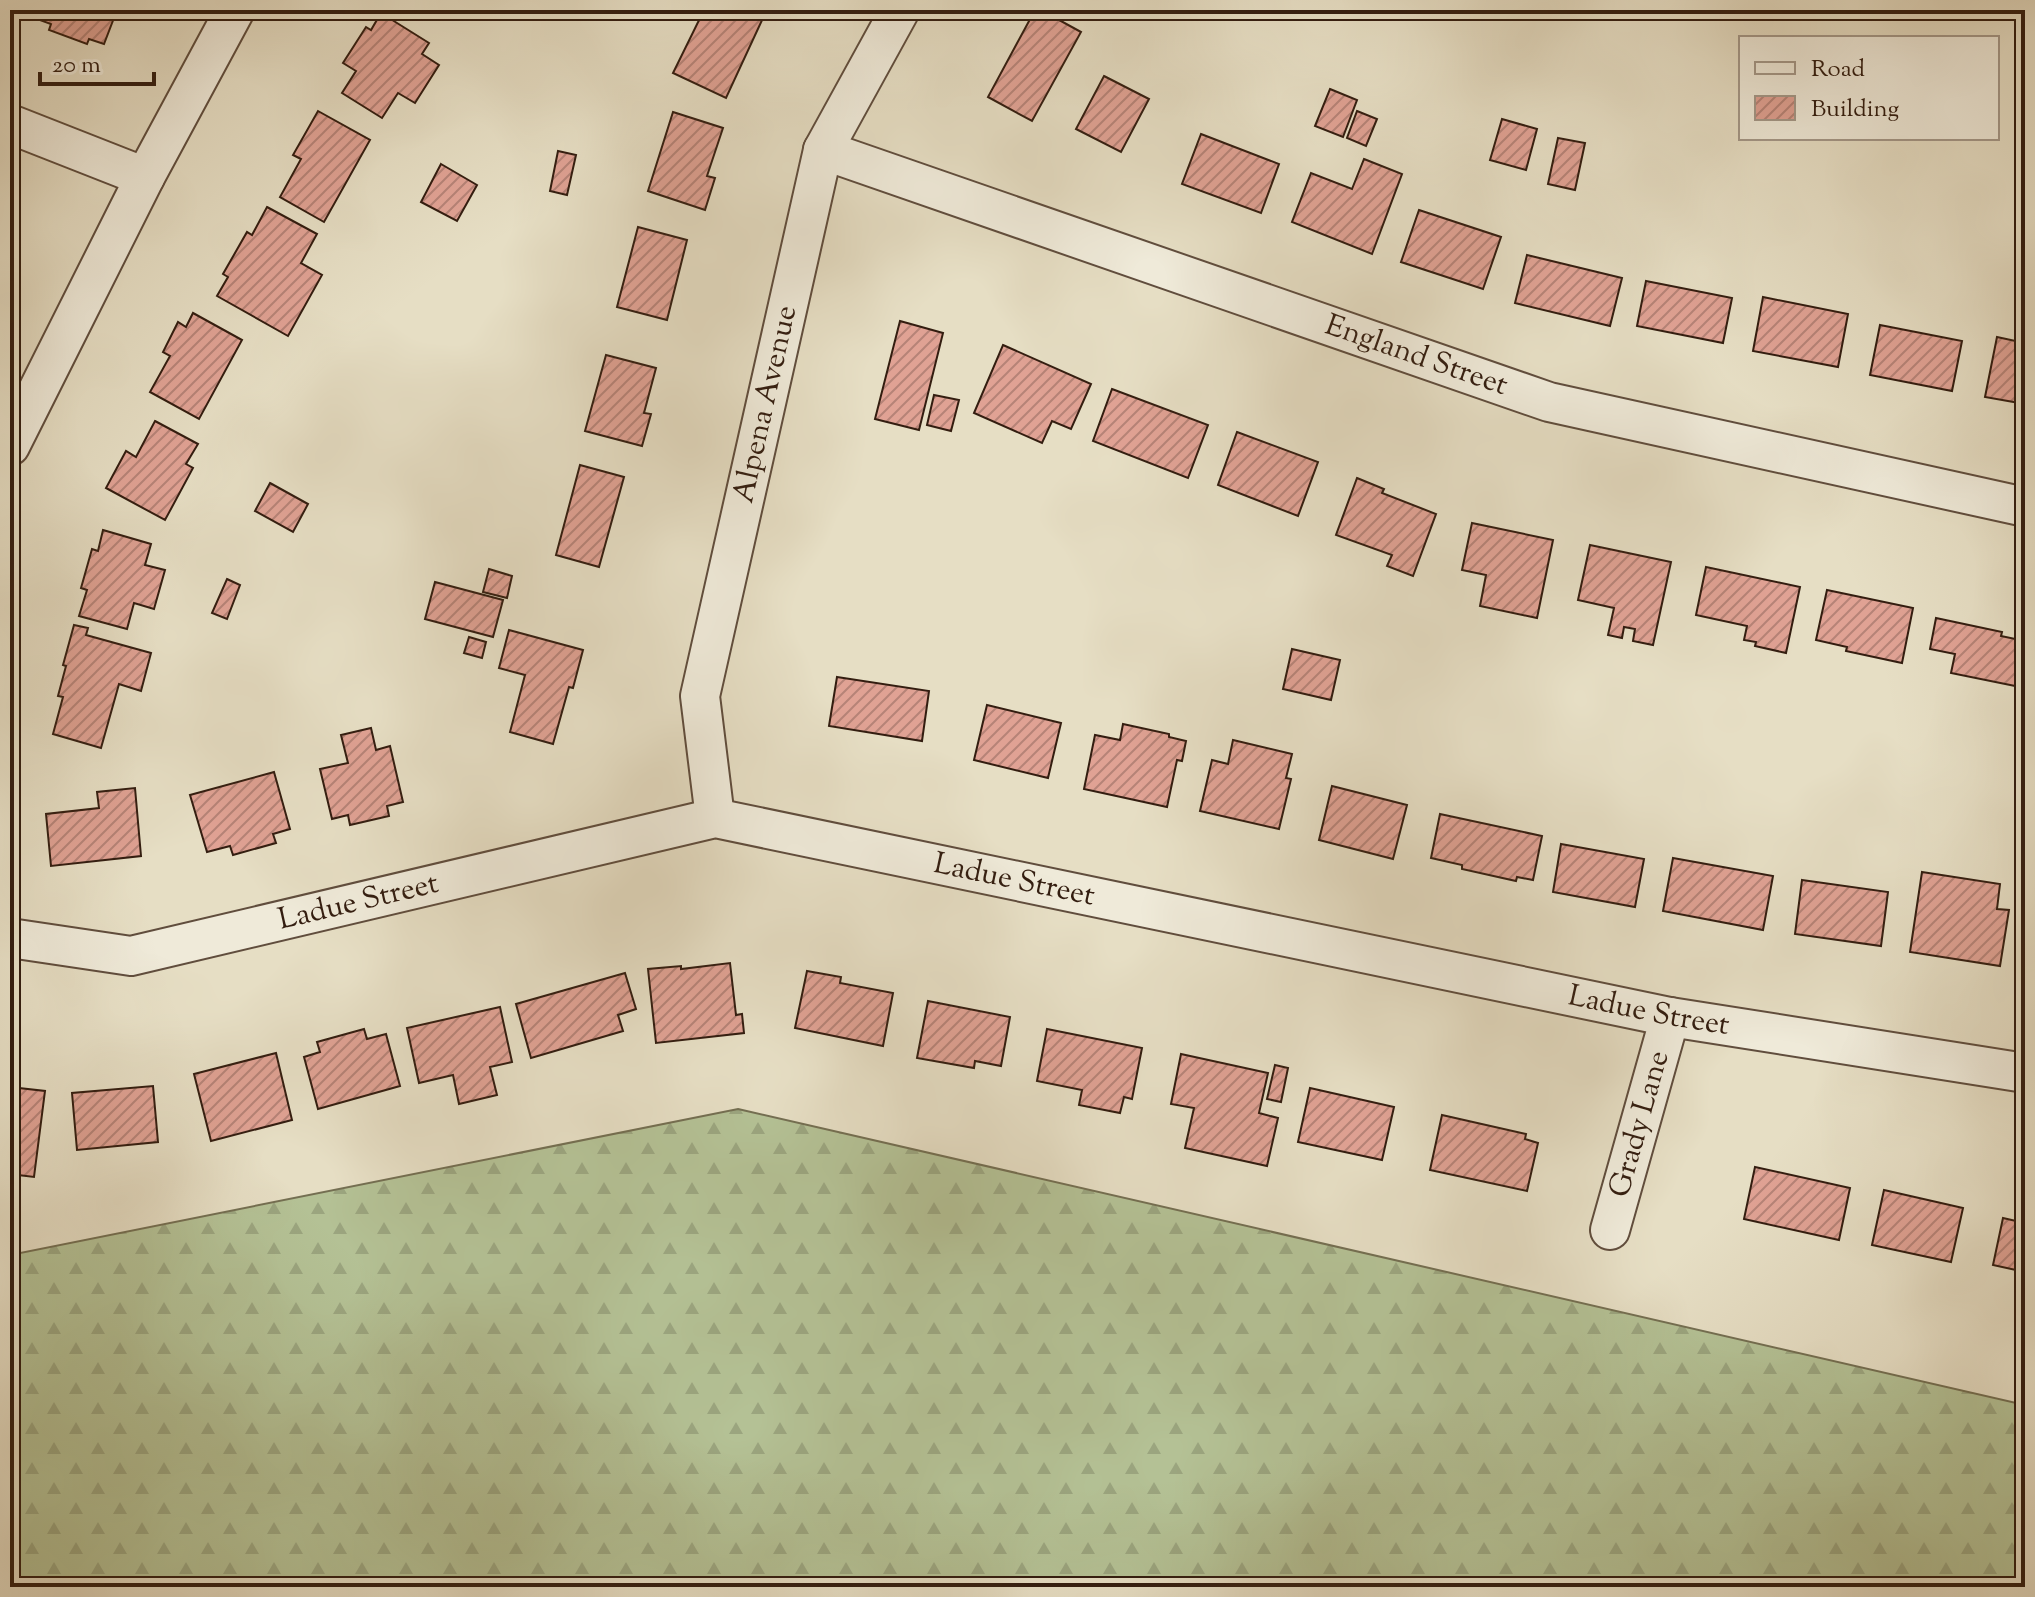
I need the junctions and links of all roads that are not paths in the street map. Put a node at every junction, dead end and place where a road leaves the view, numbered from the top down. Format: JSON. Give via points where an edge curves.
{"nodes":[{"id":1,"x":235,"y":10,"type":"edge"},
{"id":2,"x":900,"y":10,"type":"edge"},
{"id":3,"x":10,"y":124,"type":"edge"},
{"id":4,"x":823,"y":150,"type":"junction"},
{"id":5,"x":145,"y":177,"type":"junction"},
{"id":6,"x":10,"y":446,"type":"edge"},
{"id":7,"x":2025,"y":507,"type":"edge"},
{"id":8,"x":715,"y":818,"type":"junction"},
{"id":9,"x":10,"y":938,"type":"edge"},
{"id":10,"x":1670,"y":1017,"type":"junction"},
{"id":11,"x":2025,"y":1073,"type":"edge"},
{"id":12,"x":1610,"y":1230,"type":"dead end"}],
"edges":[{"from":1,"to":5,"type":"street"},
{"from":2,"to":4,"type":"street","name":"Alpena Avenue"},
{"from":3,"to":5,"type":"street"},
{"from":4,"to":7,"type":"street","name":"England Street","via":[[1549,402]]},
{"from":4,"to":8,"type":"street","name":"Alpena Avenue","via":[[700,696]]},
{"from":5,"to":6,"type":"street"},
{"from":8,"to":9,"type":"street","name":"Ladue Street","via":[[131,956]]},
{"from":8,"to":10,"type":"street","name":"Ladue Street"},
{"from":10,"to":11,"type":"street","name":"Ladue Street"},
{"from":10,"to":12,"type":"street","name":"Grady Lane"}]}
